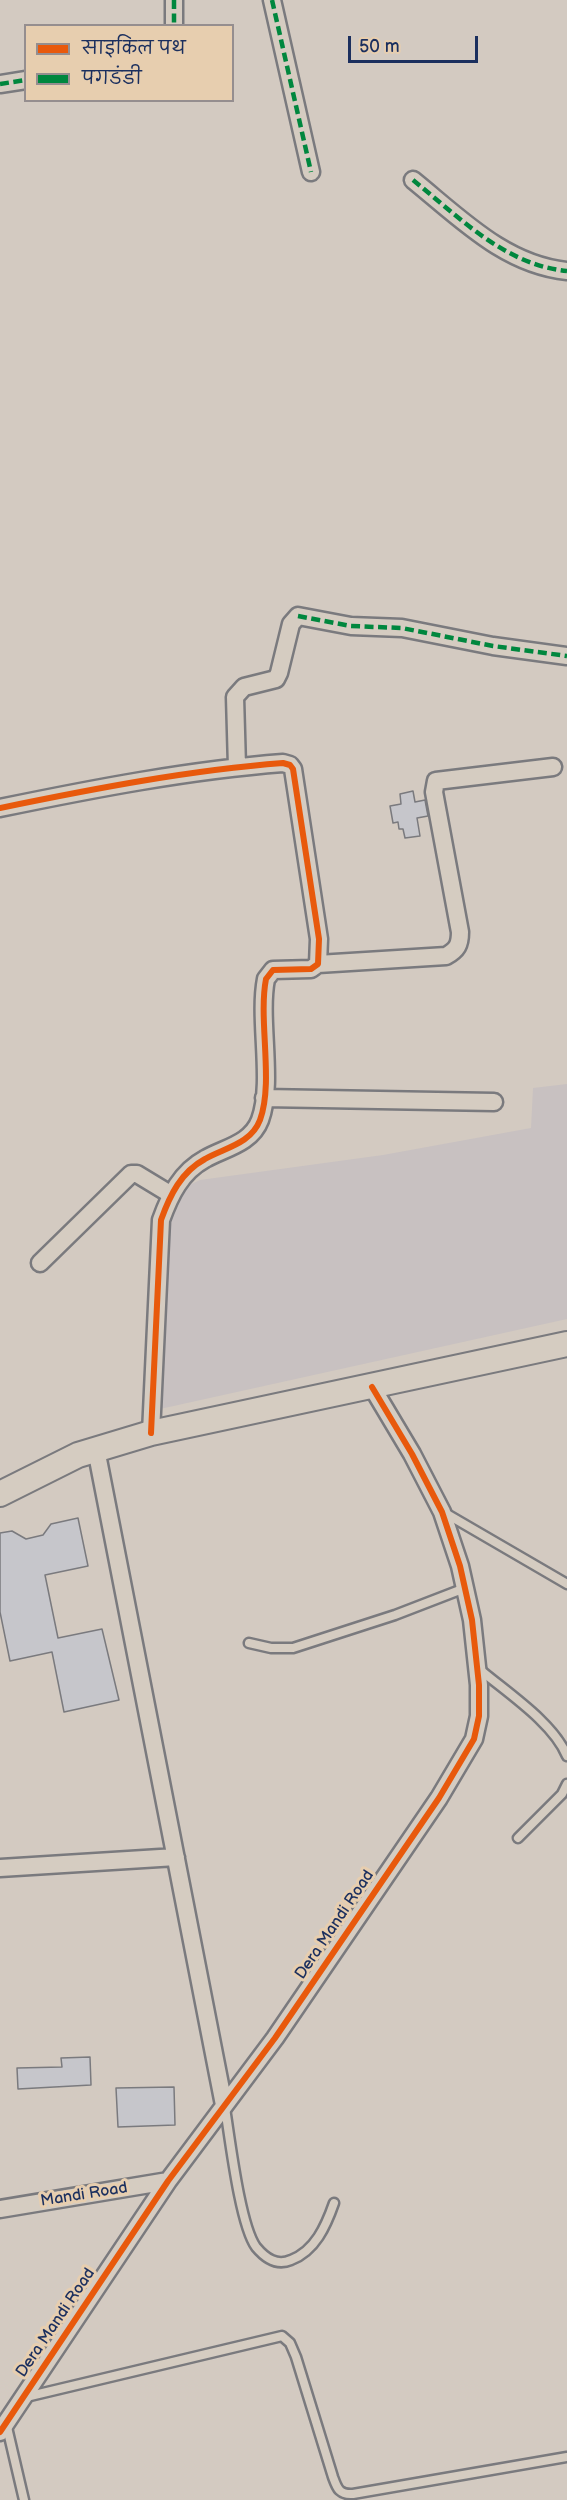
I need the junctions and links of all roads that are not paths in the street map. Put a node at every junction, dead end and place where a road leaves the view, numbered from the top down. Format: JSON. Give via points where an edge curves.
{"nodes":[{"id":1,"x":174,"y":0,"type":"edge"},
{"id":2,"x":272,"y":0,"type":"edge"},
{"id":3,"x":174,"y":24,"type":"edge"},
{"id":4,"x":24,"y":80,"type":"edge"},
{"id":5,"x":0,"y":84,"type":"edge"},
{"id":6,"x":311,"y":172,"type":"dead end"},
{"id":7,"x":413,"y":180,"type":"dead end"},
{"id":8,"x":567,"y":271,"type":"edge"},
{"id":9,"x":567,"y":656,"type":"edge"},
{"id":10,"x":237,"y":767,"type":"junction"},
{"id":11,"x":553,"y":767,"type":"dead end"},
{"id":12,"x":0,"y":808,"type":"edge"},
{"id":13,"x":318,"y":964,"type":"junction"},
{"id":14,"x":264,"y":1098,"type":"junction"},
{"id":15,"x":494,"y":1102,"type":"dead end"},
{"id":16,"x":170,"y":1194,"type":"junction"},
{"id":17,"x":40,"y":1263,"type":"dead end"},
{"id":18,"x":567,"y":1344,"type":"edge"},
{"id":19,"x":372,"y":1387,"type":"junction"},
{"id":20,"x":151,"y":1433,"type":"junction"},
{"id":21,"x":96,"y":1449,"type":"junction"},
{"id":22,"x":1,"y":1491,"type":"edge"},
{"id":23,"x":442,"y":1512,"type":"junction"},
{"id":24,"x":567,"y":1584,"type":"edge"},
{"id":25,"x":465,"y":1588,"type":"junction"},
{"id":26,"x":249,"y":1643,"type":"dead end"},
{"id":27,"x":477,"y":1668,"type":"junction"},
{"id":28,"x":567,"y":1756,"type":"edge"},
{"id":29,"x":567,"y":1784,"type":"edge"},
{"id":30,"x":518,"y":1838,"type":"dead end"},
{"id":31,"x":176,"y":1857,"type":"junction"},
{"id":32,"x":0,"y":1868,"type":"edge"},
{"id":33,"x":224,"y":2105,"type":"junction"},
{"id":34,"x":168,"y":2181,"type":"junction"},
{"id":35,"x":334,"y":2204,"type":"dead end"},
{"id":36,"x":0,"y":2209,"type":"edge"},
{"id":37,"x":22,"y":2398,"type":"junction"},
{"id":38,"x":3,"y":2427,"type":"edge"},
{"id":39,"x":567,"y":2457,"type":"edge"},
{"id":40,"x":342,"y":2497,"type":"edge"},
{"id":41,"x":24,"y":2500,"type":"edge"}],
"edges":[{"from":1,"to":3,"type":"street"},
{"from":2,"to":6,"type":"street"},
{"from":4,"to":5,"type":"street"},
{"from":7,"to":8,"type":"street","via":[[499,249],[545,269]]},
{"from":9,"to":10,"type":"street","via":[[298,616],[291,624],[276,679],[244,687],[235,698]]},
{"from":10,"to":12,"type":"street"},
{"from":10,"to":13,"type":"street","via":[[283,763],[293,769],[319,939]]},
{"from":11,"to":13,"type":"street","via":[[436,782],[434,792],[460,932],[460,943],[454,951],[446,956]]},
{"from":13,"to":14,"type":"street","via":[[311,969],[273,970],[266,979]]},
{"from":14,"to":15,"type":"street"},
{"from":14,"to":16,"type":"street","via":[[260,1121],[250,1135],[204,1159]]},
{"from":16,"to":17,"type":"street","via":[[137,1174],[130,1174]]},
{"from":16,"to":20,"type":"street","via":[[160,1220]]},
{"from":18,"to":19,"type":"street"},
{"from":19,"to":20,"type":"street"},
{"from":19,"to":23,"type":"street","name":"Dera Mandi Road"},
{"from":20,"to":21,"type":"street"},
{"from":21,"to":22,"type":"street"},
{"from":21,"to":31,"type":"street"},
{"from":23,"to":24,"type":"lane"},
{"from":23,"to":25,"type":"street","name":"Dera Mandi Road"},
{"from":25,"to":26,"type":"lane","via":[[293,1648]]},
{"from":25,"to":27,"type":"street","name":"Dera Mandi Road"},
{"from":27,"to":28,"type":"lane","via":[[544,1724]]},
{"from":27,"to":33,"type":"street","name":"Dera Mandi Road","via":[[479,1716],[474,1738],[458,1770]]},
{"from":29,"to":30,"type":"lane","via":[[562,1794]]},
{"from":31,"to":32,"type":"street"},
{"from":31,"to":33,"type":"street"},
{"from":33,"to":34,"type":"street","name":"Dera Mandi Road"},
{"from":33,"to":35,"type":"lane","via":[[246,2221],[255,2246],[269,2259],[282,2264],[299,2258],[313,2246]]},
{"from":34,"to":36,"type":"street","name":"Mandi Road"},
{"from":34,"to":37,"type":"street","name":"Dera Mandi Road"},
{"from":37,"to":38,"type":"street","name":"Dera Mandi Road"},
{"from":37,"to":40,"type":"lane","via":[[282,2337],[290,2343],[296,2357]]},
{"from":38,"to":41,"type":"lane"},
{"from":39,"to":40,"type":"lane"}]}
